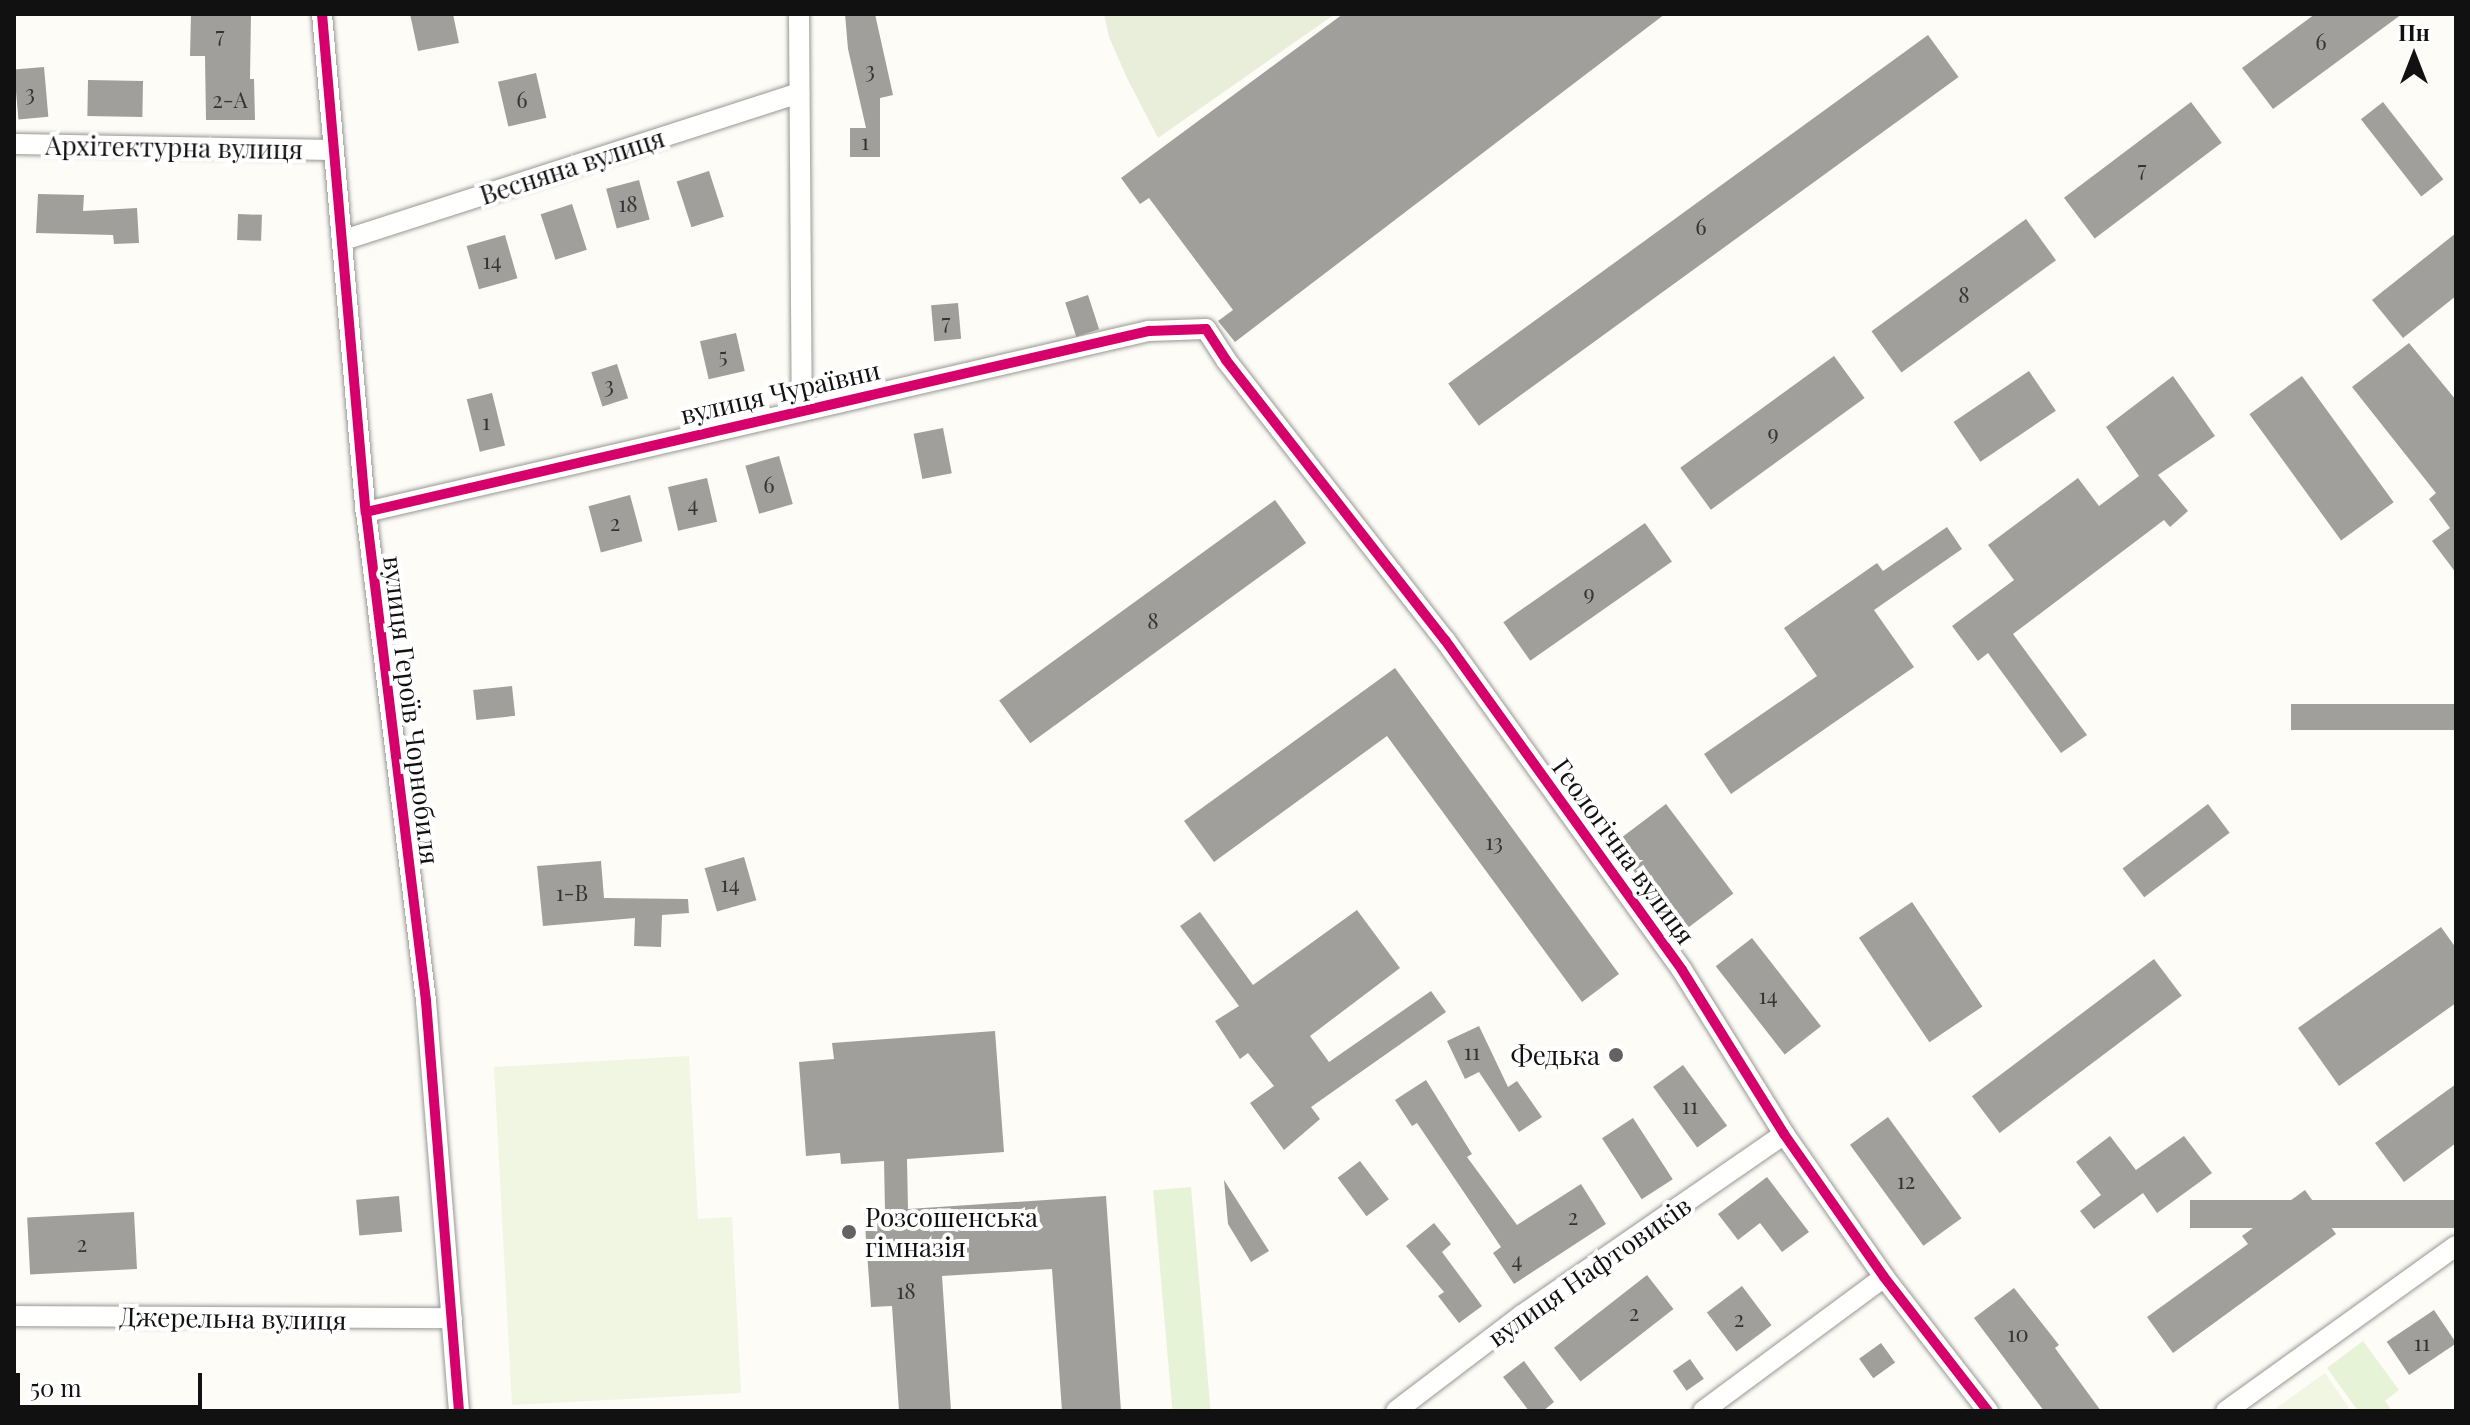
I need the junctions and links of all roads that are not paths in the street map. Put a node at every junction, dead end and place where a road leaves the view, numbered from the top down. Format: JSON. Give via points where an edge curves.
{"nodes":[{"id":1,"x":322,"y":14,"type":"edge"},
{"id":2,"x":799,"y":14,"type":"edge"},
{"id":3,"x":799,"y":93,"type":"junction"},
{"id":4,"x":14,"y":144,"type":"edge"},
{"id":5,"x":334,"y":150,"type":"junction"},
{"id":6,"x":344,"y":240,"type":"junction"},
{"id":7,"x":1206,"y":329,"type":"joint"},
{"id":8,"x":802,"y":409,"type":"junction"},
{"id":9,"x":366,"y":512,"type":"junction"},
{"id":10,"x":1784,"y":1134,"type":"junction"},
{"id":11,"x":2456,"y":1246,"type":"edge"},
{"id":12,"x":1884,"y":1277,"type":"junction"},
{"id":13,"x":14,"y":1316,"type":"edge"},
{"id":14,"x":452,"y":1318,"type":"junction"},
{"id":15,"x":459,"y":1411,"type":"edge"},
{"id":16,"x":1396,"y":1411,"type":"edge"},
{"id":17,"x":1703,"y":1411,"type":"edge"},
{"id":18,"x":1988,"y":1411,"type":"edge"},
{"id":19,"x":2226,"y":1411,"type":"edge"}],
"edges":[{"from":1,"to":5,"type":"street","name":"вулиця Героїв Чорнобиля"},
{"from":2,"to":3,"type":"street"},
{"from":3,"to":6,"type":"street","name":"Весняна вулиця"},
{"from":3,"to":8,"type":"street"},
{"from":4,"to":5,"type":"street","name":"Архітектурна вулиця"},
{"from":5,"to":6,"type":"street","name":"вулиця Героїв Чорнобиля"},
{"from":6,"to":9,"type":"street","name":"вулиця Героїв Чорнобиля"},
{"from":7,"to":8,"type":"street","name":"вулиця Чураївни","via":[[1149,331]]},
{"from":7,"to":10,"type":"street","name":"Геологічна вулиця","via":[[1445,640],[1673,957]]},
{"from":8,"to":9,"type":"street","name":"вулиця Чураївни"},
{"from":9,"to":14,"type":"street","name":"вулиця Героїв Чорнобиля","via":[[426,1001]]},
{"from":10,"to":12,"type":"street","name":"Геологічна вулиця"},
{"from":10,"to":16,"type":"street","name":"вулиця Нафтовиків","via":[[1522,1315]]},
{"from":11,"to":19,"type":"street"},
{"from":12,"to":17,"type":"street"},
{"from":12,"to":18,"type":"street","name":"Геологічна вулиця"},
{"from":13,"to":14,"type":"street","name":"Джерельна вулиця"},
{"from":14,"to":15,"type":"street","name":"вулиця Героїв Чорнобиля"}]}
